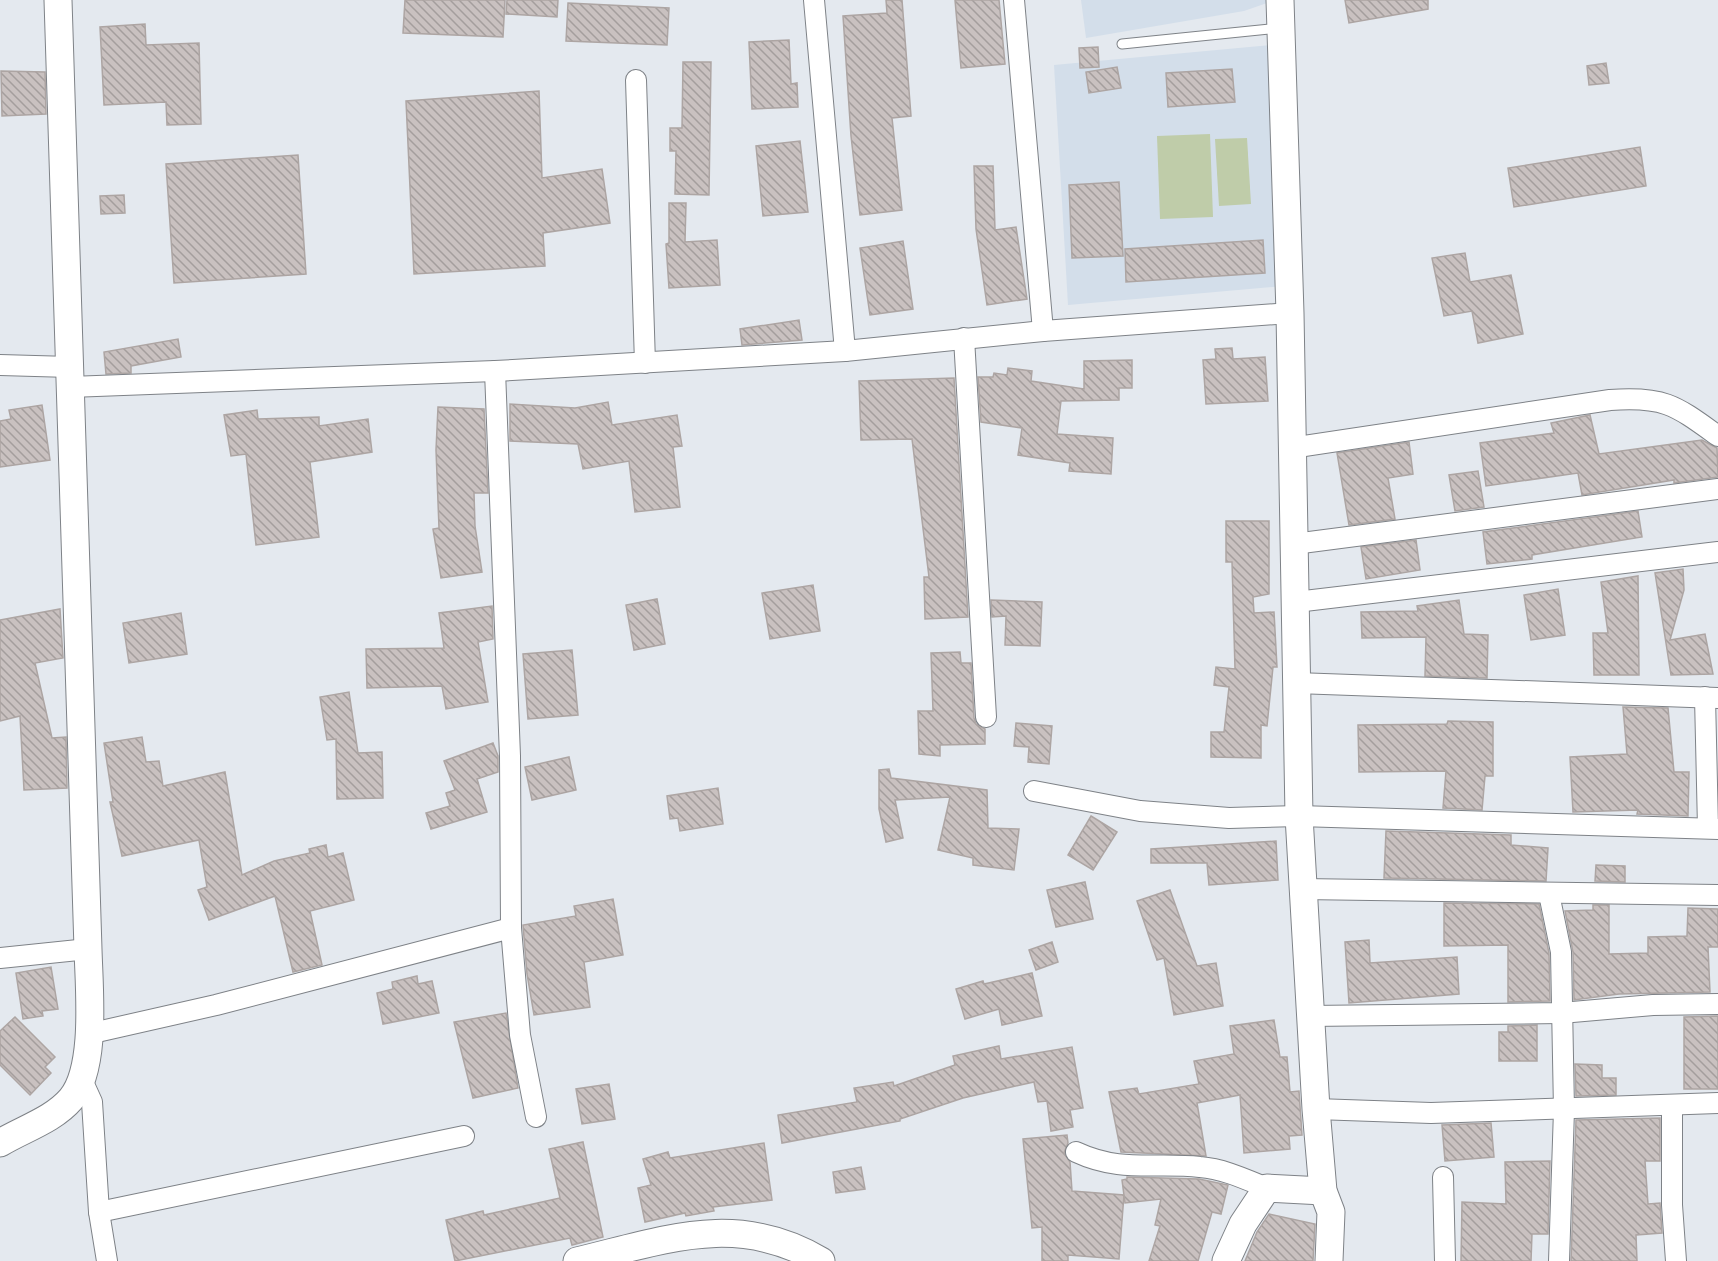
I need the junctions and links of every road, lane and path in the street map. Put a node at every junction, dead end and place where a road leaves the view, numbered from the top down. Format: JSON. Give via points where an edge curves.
{"nodes":[{"id":1,"x":58,"y":0,"type":"edge"},
{"id":2,"x":814,"y":0,"type":"edge"},
{"id":3,"x":1014,"y":0,"type":"edge"},
{"id":4,"x":1280,"y":0,"type":"edge"},
{"id":5,"x":1281,"y":28,"type":"junction"},
{"id":6,"x":1122,"y":44,"type":"dead end"},
{"id":7,"x":636,"y":80,"type":"dead end"},
{"id":8,"x":1290,"y":313,"type":"junction"},
{"id":9,"x":1043,"y":331,"type":"junction"},
{"id":10,"x":964,"y":338,"type":"junction"},
{"id":11,"x":845,"y":351,"type":"junction"},
{"id":12,"x":645,"y":363,"type":"junction"},
{"id":13,"x":0,"y":365,"type":"edge"},
{"id":14,"x":495,"y":371,"type":"junction"},
{"id":15,"x":70,"y":377,"type":"junction"},
{"id":16,"x":1718,"y":436,"type":"edge"},
{"id":17,"x":1291,"y":448,"type":"junction"},
{"id":18,"x":1718,"y":489,"type":"edge"},
{"id":19,"x":1294,"y":544,"type":"junction"},
{"id":20,"x":1718,"y":552,"type":"edge"},
{"id":21,"x":1296,"y":602,"type":"junction"},
{"id":22,"x":1296,"y":683,"type":"junction"},
{"id":23,"x":1712,"y":698,"type":"edge"},
{"id":24,"x":986,"y":717,"type":"dead end"},
{"id":25,"x":1034,"y":791,"type":"dead end"},
{"id":26,"x":1299,"y":816,"type":"junction"},
{"id":27,"x":1713,"y":828,"type":"edge"},
{"id":28,"x":1302,"y":889,"type":"junction"},
{"id":29,"x":1549,"y":894,"type":"junction"},
{"id":30,"x":1718,"y":895,"type":"edge"},
{"id":31,"x":511,"y":928,"type":"junction"},
{"id":32,"x":88,"y":949,"type":"junction"},
{"id":33,"x":0,"y":958,"type":"edge"},
{"id":34,"x":1718,"y":1004,"type":"edge"},
{"id":35,"x":1561,"y":1013,"type":"junction"},
{"id":36,"x":1309,"y":1016,"type":"junction"},
{"id":37,"x":87,"y":1040,"type":"junction"},
{"id":38,"x":82,"y":1080,"type":"junction"},
{"id":39,"x":1718,"y":1103,"type":"edge"},
{"id":40,"x":1672,"y":1105,"type":"junction"},
{"id":41,"x":1316,"y":1109,"type":"junction"},
{"id":42,"x":1564,"y":1110,"type":"junction"},
{"id":43,"x":536,"y":1117,"type":"dead end"},
{"id":44,"x":464,"y":1136,"type":"dead end"},
{"id":45,"x":10,"y":1137,"type":"edge"},
{"id":46,"x":1076,"y":1152,"type":"dead end"},
{"id":47,"x":1443,"y":1177,"type":"dead end"},
{"id":48,"x":1267,"y":1188,"type":"junction"},
{"id":49,"x":1323,"y":1191,"type":"junction"},
{"id":50,"x":99,"y":1212,"type":"junction"},
{"id":51,"x":107,"y":1261,"type":"edge"},
{"id":52,"x":577,"y":1261,"type":"edge"},
{"id":53,"x":821,"y":1261,"type":"edge"},
{"id":54,"x":1226,"y":1261,"type":"edge"},
{"id":55,"x":1329,"y":1261,"type":"edge"},
{"id":56,"x":1445,"y":1261,"type":"edge"},
{"id":57,"x":1558,"y":1261,"type":"edge"},
{"id":58,"x":1676,"y":1261,"type":"edge"}],
"edges":[{"from":1,"to":15,"type":"main road"},
{"from":2,"to":11,"type":"street"},
{"from":3,"to":9,"type":"street"},
{"from":4,"to":5,"type":"main road"},
{"from":5,"to":6,"type":"lane"},
{"from":5,"to":8,"type":"main road"},
{"from":7,"to":12,"type":"street"},
{"from":8,"to":9,"type":"street"},
{"from":8,"to":17,"type":"main road"},
{"from":9,"to":10,"type":"street"},
{"from":10,"to":11,"type":"street"},
{"from":10,"to":24,"type":"street"},
{"from":11,"to":12,"type":"street"},
{"from":12,"to":14,"type":"street"},
{"from":13,"to":15,"type":"street"},
{"from":14,"to":15,"type":"street"},
{"from":14,"to":31,"type":"street","via":[[510,756]]},
{"from":15,"to":32,"type":"main road"},
{"from":16,"to":17,"type":"street","via":[[1678,408],[1639,398]]},
{"from":17,"to":19,"type":"main road"},
{"from":18,"to":19,"type":"street"},
{"from":19,"to":21,"type":"main road"},
{"from":20,"to":21,"type":"street"},
{"from":21,"to":22,"type":"main road"},
{"from":22,"to":23,"type":"street"},
{"from":22,"to":26,"type":"main road"},
{"from":23,"to":27,"type":"street"},
{"from":25,"to":26,"type":"street","via":[[1140,811],[1228,818]]},
{"from":26,"to":27,"type":"street"},
{"from":26,"to":28,"type":"main road"},
{"from":28,"to":29,"type":"street"},
{"from":28,"to":36,"type":"main road"},
{"from":29,"to":30,"type":"street"},
{"from":29,"to":35,"type":"street","via":[[1562,952]]},
{"from":31,"to":37,"type":"street"},
{"from":31,"to":43,"type":"street","via":[[520,1035]]},
{"from":32,"to":33,"type":"street"},
{"from":32,"to":37,"type":"main road"},
{"from":34,"to":35,"type":"street"},
{"from":35,"to":36,"type":"street"},
{"from":35,"to":42,"type":"street"},
{"from":36,"to":41,"type":"main road"},
{"from":37,"to":38,"type":"main road","via":[[88,1057]]},
{"from":37,"to":45,"type":"main road","via":[[66,1073]]},
{"from":38,"to":45,"type":"main road","via":[[64,1105]]},
{"from":38,"to":50,"type":"street","via":[[92,1102]]},
{"from":39,"to":40,"type":"street"},
{"from":40,"to":42,"type":"street"},
{"from":40,"to":58,"type":"street"},
{"from":41,"to":42,"type":"street","via":[[1431,1113]]},
{"from":41,"to":49,"type":"main road"},
{"from":42,"to":57,"type":"street"},
{"from":44,"to":50,"type":"street"},
{"from":46,"to":48,"type":"street","via":[[1108,1165],[1223,1170]]},
{"from":47,"to":56,"type":"street"},
{"from":48,"to":49,"type":"main road"},
{"from":48,"to":54,"type":"main road","via":[[1243,1224]]},
{"from":49,"to":55,"type":"main road","via":[[1331,1212]]},
{"from":50,"to":51,"type":"street"},
{"from":52,"to":53,"type":"main road","via":[[723,1231],[779,1239]]}]}
